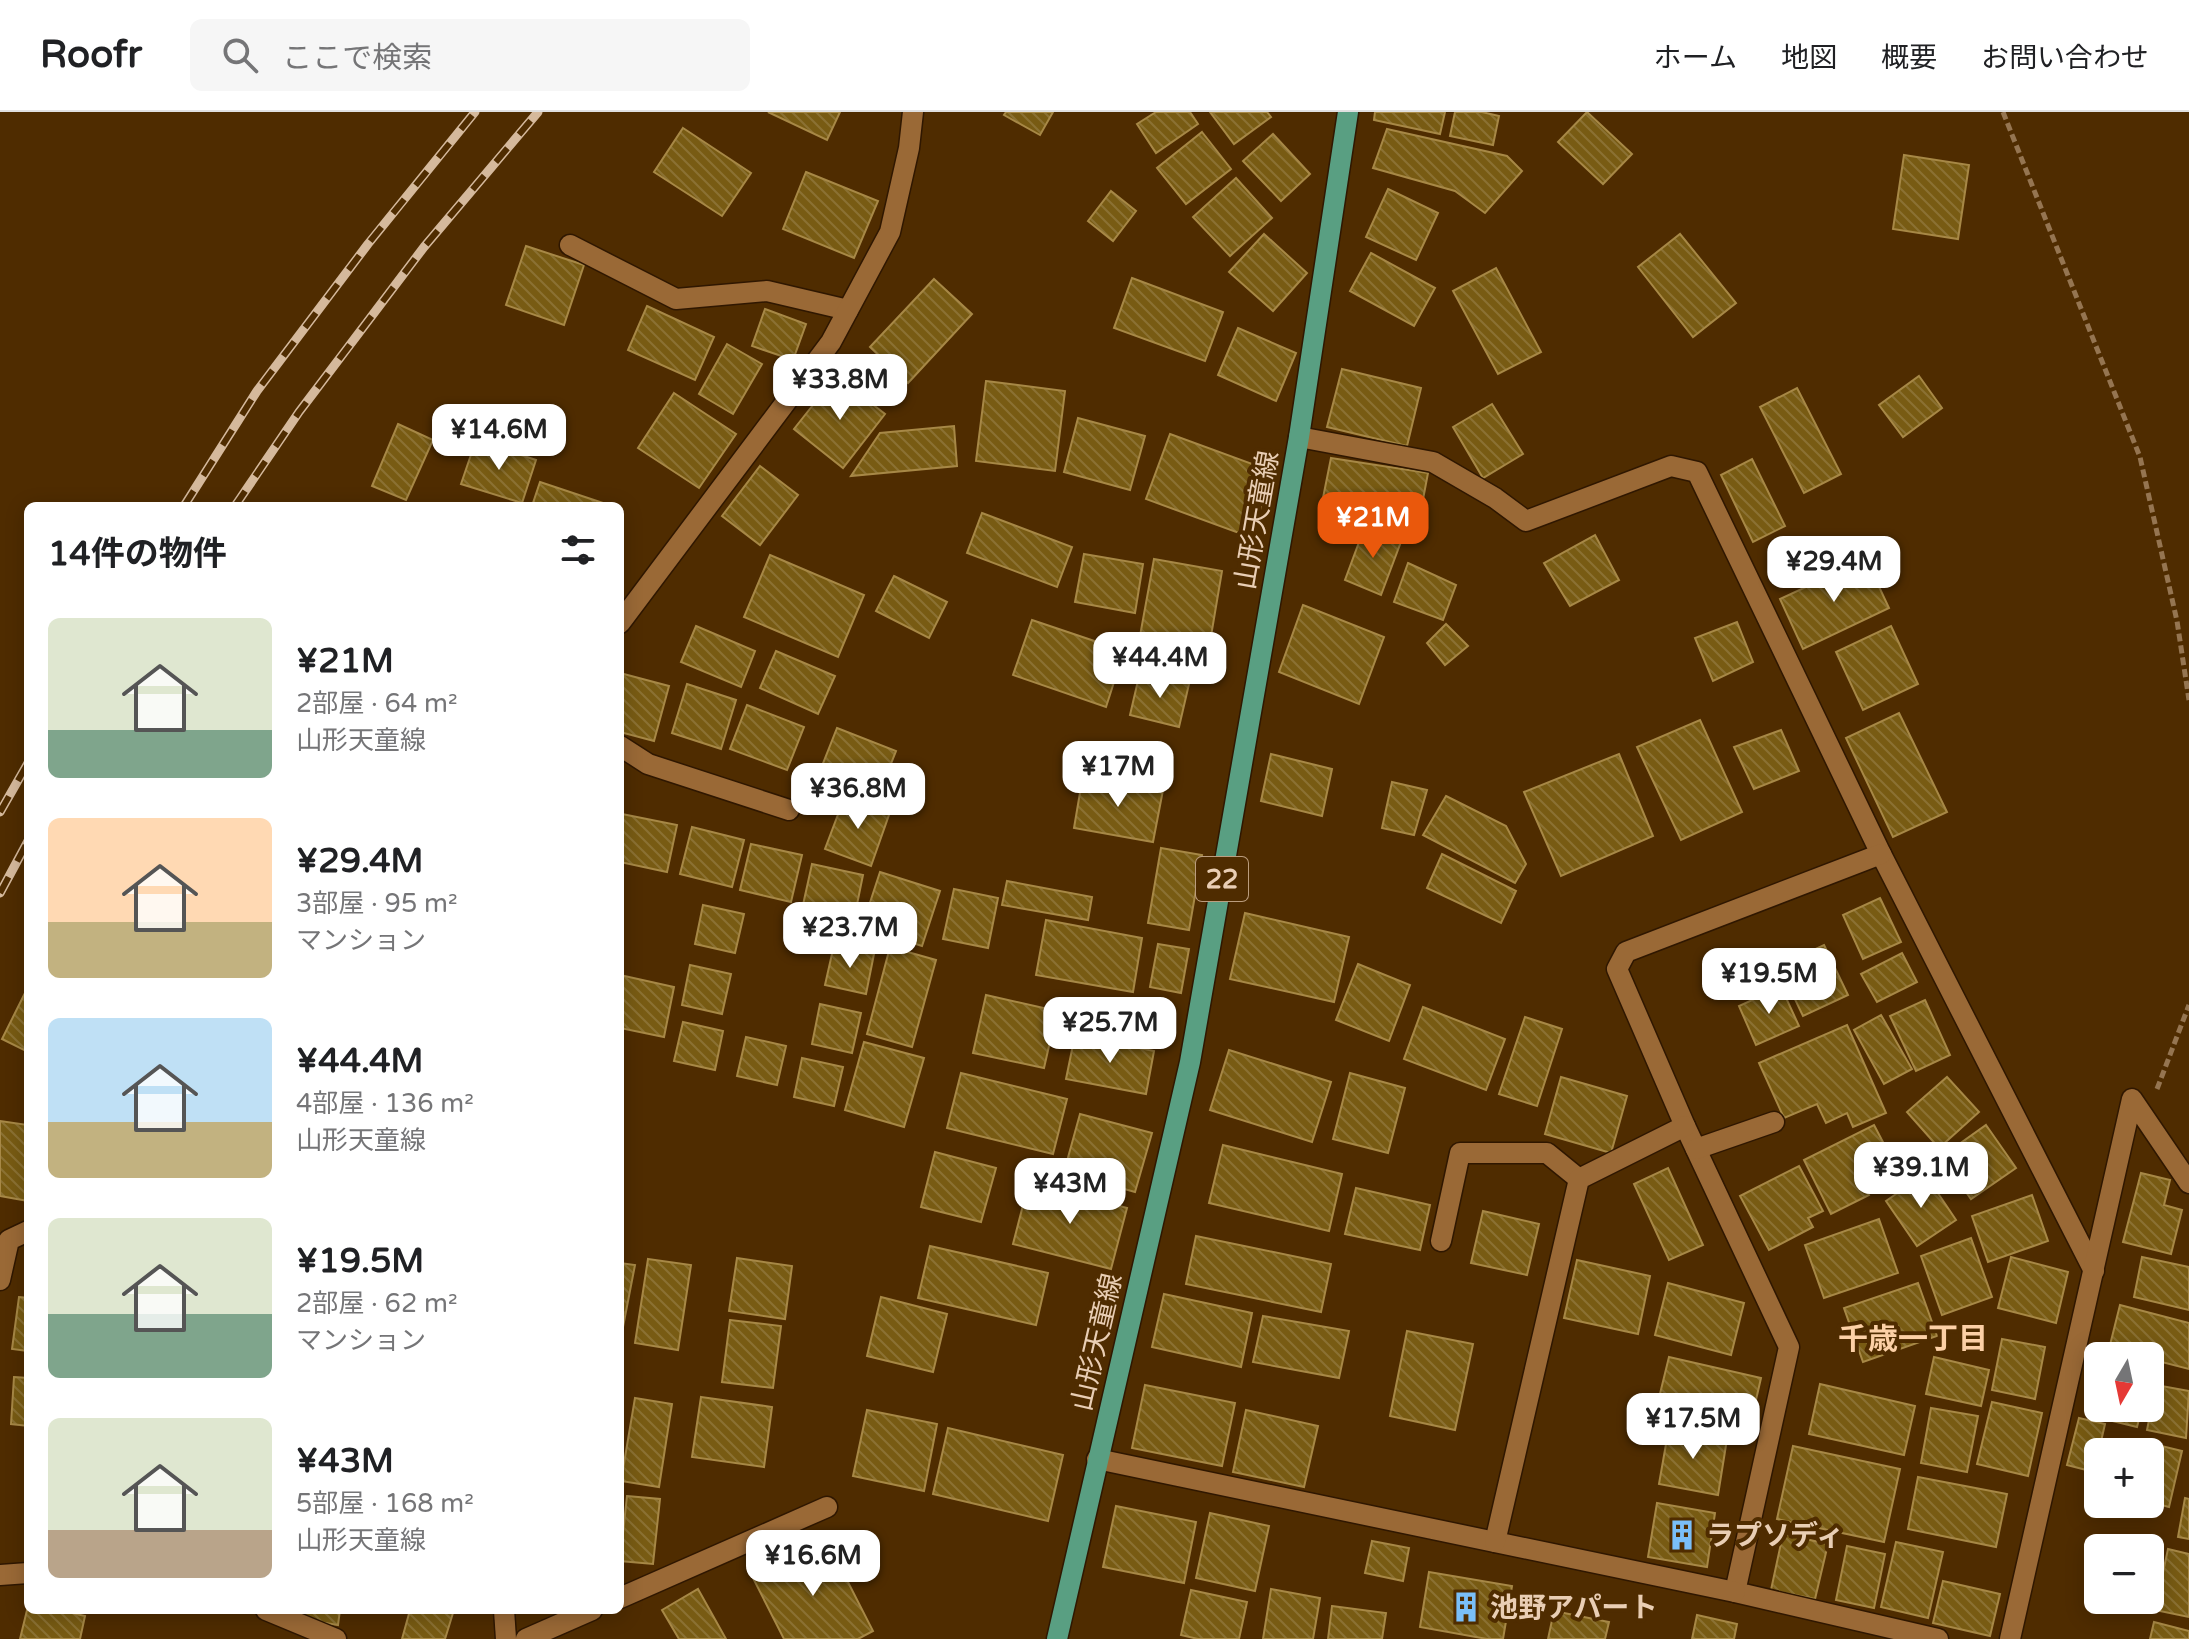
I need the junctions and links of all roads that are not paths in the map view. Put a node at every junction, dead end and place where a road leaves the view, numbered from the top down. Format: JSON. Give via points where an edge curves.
{"nodes":[{"id":1,"x":913,"y":112,"type":"edge"},
{"id":2,"x":1348,"y":112,"type":"edge"},
{"id":3,"x":570,"y":245,"type":"dead end"},
{"id":4,"x":848,"y":310,"type":"junction"},
{"id":5,"x":1299,"y":437,"type":"junction"},
{"id":6,"x":624,"y":618,"type":"edge"},
{"id":7,"x":624,"y":749,"type":"edge"},
{"id":8,"x":789,"y":810,"type":"dead end"},
{"id":9,"x":1881,"y":854,"type":"junction"},
{"id":10,"x":1774,"y":1122,"type":"dead end"},
{"id":11,"x":1685,"y":1126,"type":"junction"},
{"id":12,"x":1696,"y":1149,"type":"junction"},
{"id":13,"x":1579,"y":1179,"type":"junction"},
{"id":14,"x":2189,"y":1183,"type":"edge"},
{"id":15,"x":24,"y":1233,"type":"edge"},
{"id":16,"x":1441,"y":1241,"type":"dead end"},
{"id":17,"x":2094,"y":1271,"type":"junction"},
{"id":18,"x":0,"y":1280,"type":"edge"},
{"id":19,"x":1097,"y":1459,"type":"junction"},
{"id":20,"x":827,"y":1507,"type":"dead end"},
{"id":21,"x":1495,"y":1542,"type":"junction"},
{"id":22,"x":24,"y":1573,"type":"edge"},
{"id":23,"x":0,"y":1575,"type":"edge"},
{"id":24,"x":1735,"y":1592,"type":"junction"},
{"id":25,"x":624,"y":1596,"type":"edge"},
{"id":26,"x":276,"y":1614,"type":"edge"},
{"id":27,"x":504,"y":1614,"type":"edge"},
{"id":28,"x":583,"y":1614,"type":"edge"},
{"id":29,"x":336,"y":1639,"type":"edge"},
{"id":30,"x":506,"y":1639,"type":"edge"},
{"id":31,"x":526,"y":1639,"type":"edge"},
{"id":32,"x":1057,"y":1639,"type":"edge"},
{"id":33,"x":1938,"y":1639,"type":"edge"},
{"id":34,"x":2010,"y":1639,"type":"edge"}],
"edges":[{"from":1,"to":4,"type":"lane","via":[[890,232]]},
{"from":2,"to":5,"type":"main road","name":"山形天童線","number":"22"},
{"from":3,"to":4,"type":"lane","via":[[676,299],[767,291]]},
{"from":4,"to":6,"type":"lane","via":[[831,342]]},
{"from":5,"to":9,"type":"lane","via":[[1433,462],[1526,521],[1671,466],[1697,472]]},
{"from":5,"to":19,"type":"main road","name":"山形天童線","number":"22","via":[[1190,1062]]},
{"from":7,"to":8,"type":"lane","via":[[648,764]]},
{"from":9,"to":11,"type":"lane","via":[[1626,952],[1617,969]]},
{"from":9,"to":17,"type":"lane"},
{"from":10,"to":12,"type":"lane"},
{"from":11,"to":12,"type":"lane"},
{"from":11,"to":13,"type":"lane"},
{"from":12,"to":24,"type":"lane","via":[[1789,1347]]},
{"from":13,"to":16,"type":"lane","via":[[1547,1153],[1460,1153]]},
{"from":13,"to":21,"type":"lane"},
{"from":14,"to":17,"type":"lane","via":[[2132,1099]]},
{"from":15,"to":18,"type":"lane","via":[[9,1240]]},
{"from":17,"to":34,"type":"lane"},
{"from":19,"to":21,"type":"lane"},
{"from":19,"to":32,"type":"main road","name":"山形天童線","number":"22"},
{"from":20,"to":25,"type":"lane"},
{"from":21,"to":24,"type":"lane"},
{"from":22,"to":23,"type":"lane"},
{"from":24,"to":33,"type":"lane"},
{"from":26,"to":29,"type":"lane"},
{"from":27,"to":30,"type":"lane"},
{"from":28,"to":31,"type":"lane"}]}
